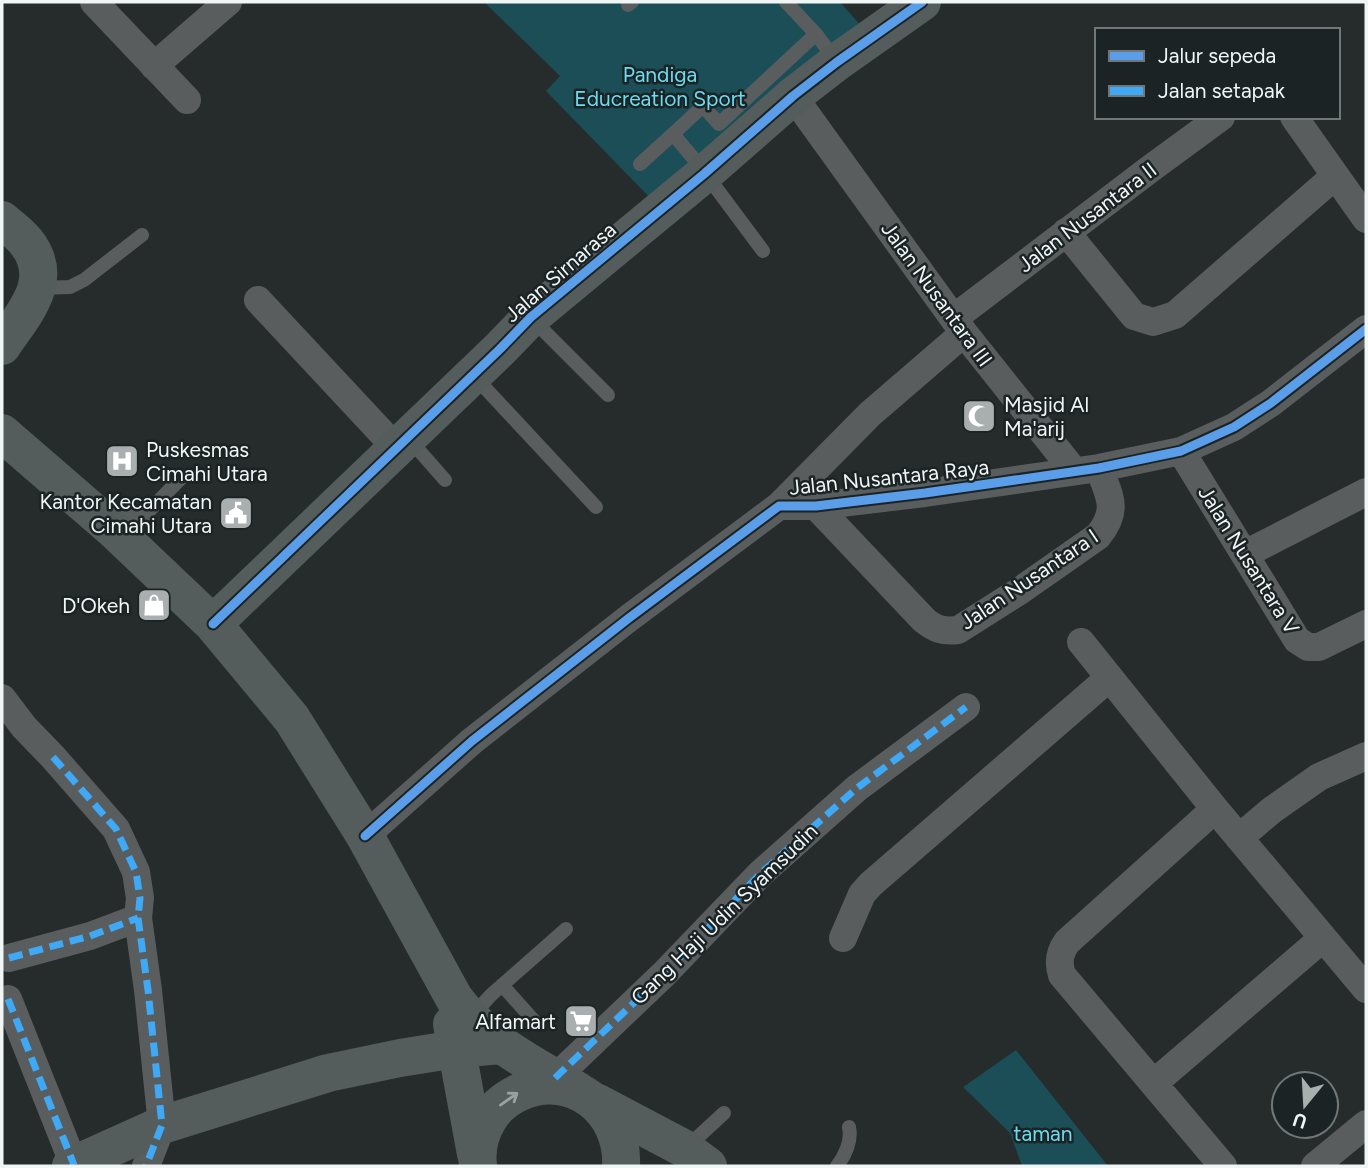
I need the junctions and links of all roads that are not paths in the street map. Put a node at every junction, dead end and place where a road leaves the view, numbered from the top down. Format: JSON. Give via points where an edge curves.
{"nodes":[{"id":1,"x":94,"y":2,"type":"edge"},
{"id":2,"x":228,"y":2,"type":"edge"},
{"id":3,"x":786,"y":2,"type":"edge"},
{"id":4,"x":922,"y":2,"type":"edge"},
{"id":5,"x":827,"y":48,"type":"junction"},
{"id":6,"x":154,"y":66,"type":"junction"},
{"id":7,"x":187,"y":100,"type":"dead end"},
{"id":8,"x":799,"y":104,"type":"junction"},
{"id":9,"x":1218,"y":119,"type":"edge"},
{"id":10,"x":1295,"y":119,"type":"edge"},
{"id":11,"x":673,"y":134,"type":"junction"},
{"id":12,"x":640,"y":163,"type":"dead end"},
{"id":13,"x":704,"y":174,"type":"junction"},
{"id":14,"x":1335,"y":176,"type":"junction"},
{"id":15,"x":1366,"y":219,"type":"edge"},
{"id":16,"x":2,"y":220,"type":"edge"},
{"id":17,"x":1066,"y":232,"type":"junction"},
{"id":18,"x":142,"y":235,"type":"dead end"},
{"id":19,"x":763,"y":251,"type":"dead end"},
{"id":20,"x":37,"y":288,"type":"junction"},
{"id":21,"x":258,"y":300,"type":"dead end"},
{"id":22,"x":530,"y":317,"type":"junction"},
{"id":23,"x":959,"y":325,"type":"junction"},
{"id":24,"x":1366,"y":329,"type":"edge"},
{"id":25,"x":2,"y":346,"type":"edge"},
{"id":26,"x":473,"y":375,"type":"junction"},
{"id":27,"x":608,"y":395,"type":"dead end"},
{"id":28,"x":2,"y":433,"type":"edge"},
{"id":29,"x":402,"y":443,"type":"junction"},
{"id":30,"x":1181,"y":452,"type":"junction"},
{"id":31,"x":1086,"y":469,"type":"junction"},
{"id":32,"x":182,"y":477,"type":"dead end"},
{"id":33,"x":445,"y":480,"type":"dead end"},
{"id":34,"x":1366,"y":492,"type":"edge"},
{"id":35,"x":779,"y":506,"type":"junction"},
{"id":36,"x":816,"y":506,"type":"junction"},
{"id":37,"x":596,"y":507,"type":"dead end"},
{"id":38,"x":114,"y":530,"type":"junction"},
{"id":39,"x":1245,"y":554,"type":"junction"},
{"id":40,"x":213,"y":624,"type":"junction"},
{"id":41,"x":1366,"y":624,"type":"edge"},
{"id":42,"x":1081,"y":642,"type":"dead end"},
{"id":43,"x":1109,"y":678,"type":"junction"},
{"id":44,"x":2,"y":698,"type":"edge"},
{"id":45,"x":966,"y":707,"type":"dead end"},
{"id":46,"x":13,"y":734,"type":"edge"},
{"id":47,"x":1365,"y":758,"type":"edge"},
{"id":48,"x":1215,"y":808,"type":"junction"},
{"id":49,"x":365,"y":835,"type":"junction"},
{"id":50,"x":1239,"y":838,"type":"junction"},
{"id":51,"x":138,"y":918,"type":"junction"},
{"id":52,"x":566,"y":929,"type":"dead end"},
{"id":53,"x":844,"y":938,"type":"dead end"},
{"id":54,"x":1323,"y":938,"type":"junction"},
{"id":55,"x":9,"y":958,"type":"dead end"},
{"id":56,"x":502,"y":985,"type":"junction"},
{"id":57,"x":1366,"y":989,"type":"edge"},
{"id":58,"x":8,"y":999,"type":"dead end"},
{"id":59,"x":460,"y":1022,"type":"junction"},
{"id":60,"x":536,"y":1023,"type":"dead end"},
{"id":61,"x":1154,"y":1083,"type":"junction"},
{"id":62,"x":574,"y":1089,"type":"junction"},
{"id":63,"x":724,"y":1114,"type":"dead end"},
{"id":64,"x":1366,"y":1124,"type":"edge"},
{"id":65,"x":162,"y":1125,"type":"junction"},
{"id":66,"x":849,"y":1127,"type":"dead end"},
{"id":67,"x":683,"y":1160,"type":"edge"},
{"id":68,"x":477,"y":1161,"type":"edge"},
{"id":69,"x":72,"y":1166,"type":"edge"},
{"id":70,"x":146,"y":1166,"type":"edge"},
{"id":71,"x":621,"y":1166,"type":"edge"},
{"id":72,"x":836,"y":1166,"type":"edge"},
{"id":73,"x":1223,"y":1166,"type":"edge"},
{"id":74,"x":1315,"y":1166,"type":"edge"}],
"edges":[{"from":1,"to":6,"type":"street"},
{"from":2,"to":6,"type":"street"},
{"from":3,"to":5,"type":"lane"},
{"from":4,"to":5,"type":"main road","name":"Jalan Sirnarasa"},
{"from":5,"to":8,"type":"main road","name":"Jalan Sirnarasa"},
{"from":5,"to":11,"type":"lane","via":[[719,124],[703,106]]},
{"from":6,"to":7,"type":"street"},
{"from":8,"to":13,"type":"main road","name":"Jalan Sirnarasa"},
{"from":8,"to":23,"type":"street","name":"Jalan Nusantara III"},
{"from":9,"to":17,"type":"street","name":"Jalan Nusantara II"},
{"from":10,"to":14,"type":"street"},
{"from":11,"to":12,"type":"lane"},
{"from":11,"to":13,"type":"lane"},
{"from":13,"to":19,"type":"lane"},
{"from":13,"to":22,"type":"main road","name":"Jalan Sirnarasa"},
{"from":14,"to":15,"type":"street"},
{"from":14,"to":17,"type":"street","via":[[1175,314],[1153,322],[1135,316]]},
{"from":16,"to":20,"type":"main road","via":[[26,242],[37,261]]},
{"from":17,"to":23,"type":"street","name":"Jalan Nusantara II"},
{"from":18,"to":20,"type":"lane","via":[[84,280],[69,287]]},
{"from":20,"to":25,"type":"main road"},
{"from":21,"to":29,"type":"street"},
{"from":22,"to":26,"type":"main road","name":"Jalan Sirnarasa"},
{"from":22,"to":27,"type":"lane"},
{"from":23,"to":31,"type":"street","name":"Jalan Nusantara III"},
{"from":23,"to":35,"type":"street","name":"Jalan Nusantara II"},
{"from":24,"to":30,"type":"street","name":"Jalan Nusantara Raya","via":[[1234,427]]},
{"from":26,"to":29,"type":"main road","name":"Jalan Sirnarasa"},
{"from":26,"to":37,"type":"lane"},
{"from":28,"to":38,"type":"main road"},
{"from":29,"to":33,"type":"lane"},
{"from":29,"to":40,"type":"main road","name":"Jalan Sirnarasa"},
{"from":30,"to":31,"type":"street","name":"Jalan Nusantara Raya"},
{"from":30,"to":39,"type":"street","name":"Jalan Nusantara V"},
{"from":31,"to":36,"type":"street","name":"Jalan Nusantara Raya"},
{"from":31,"to":36,"type":"street","name":"Jalan Nusantara I","via":[[1112,504],[1107,525],[1098,536],[958,630],[947,632],[924,620]]},
{"from":32,"to":38,"type":"lane","via":[[145,515],[126,516]]},
{"from":34,"to":39,"type":"street"},
{"from":35,"to":36,"type":"street","name":"Jalan Nusantara Raya"},
{"from":35,"to":49,"type":"street","name":"Jalan Nusantara Raya","via":[[472,741]]},
{"from":38,"to":40,"type":"main road"},
{"from":39,"to":41,"type":"street","name":"Jalan Nusantara V","via":[[1297,640],[1319,647]]},
{"from":40,"to":49,"type":"main road","via":[[292,719]]},
{"from":42,"to":43,"type":"street"},
{"from":43,"to":48,"type":"street"},
{"from":43,"to":53,"type":"street","via":[[871,884],[854,909]]},
{"from":44,"to":46,"type":"street"},
{"from":45,"to":62,"type":"street","name":"Gang Haji Udin Syamsudin","via":[[858,788],[760,874],[664,974]]},
{"from":46,"to":51,"type":"street","via":[[53,757],[116,829],[136,872]]},
{"from":47,"to":50,"type":"street","via":[[1319,777]]},
{"from":48,"to":50,"type":"street"},
{"from":48,"to":61,"type":"street","via":[[1061,951],[1062,975]]},
{"from":49,"to":59,"type":"main road"},
{"from":50,"to":54,"type":"street"},
{"from":51,"to":55,"type":"street"},
{"from":51,"to":65,"type":"street"},
{"from":52,"to":56,"type":"lane"},
{"from":54,"to":57,"type":"street"},
{"from":54,"to":61,"type":"street"},
{"from":56,"to":59,"type":"lane"},
{"from":56,"to":60,"type":"lane"},
{"from":58,"to":69,"type":"street"},
{"from":59,"to":62,"type":"main road"},
{"from":59,"to":65,"type":"main road","via":[[328,1073]]},
{"from":59,"to":68,"type":"main road"},
{"from":61,"to":73,"type":"street"},
{"from":62,"to":67,"type":"main road"},
{"from":68,"to":62,"type":"main road","one_way":true,"via":[[481,1133],[492,1112],[510,1096],[531,1087]]},
{"from":62,"to":71,"type":"main road","via":[[606,1112],[617,1131]]},
{"from":63,"to":67,"type":"lane"},
{"from":64,"to":74,"type":"street"},
{"from":65,"to":69,"type":"main road"},
{"from":65,"to":70,"type":"street"},
{"from":66,"to":72,"type":"lane","via":[[850,1139]]}]}
